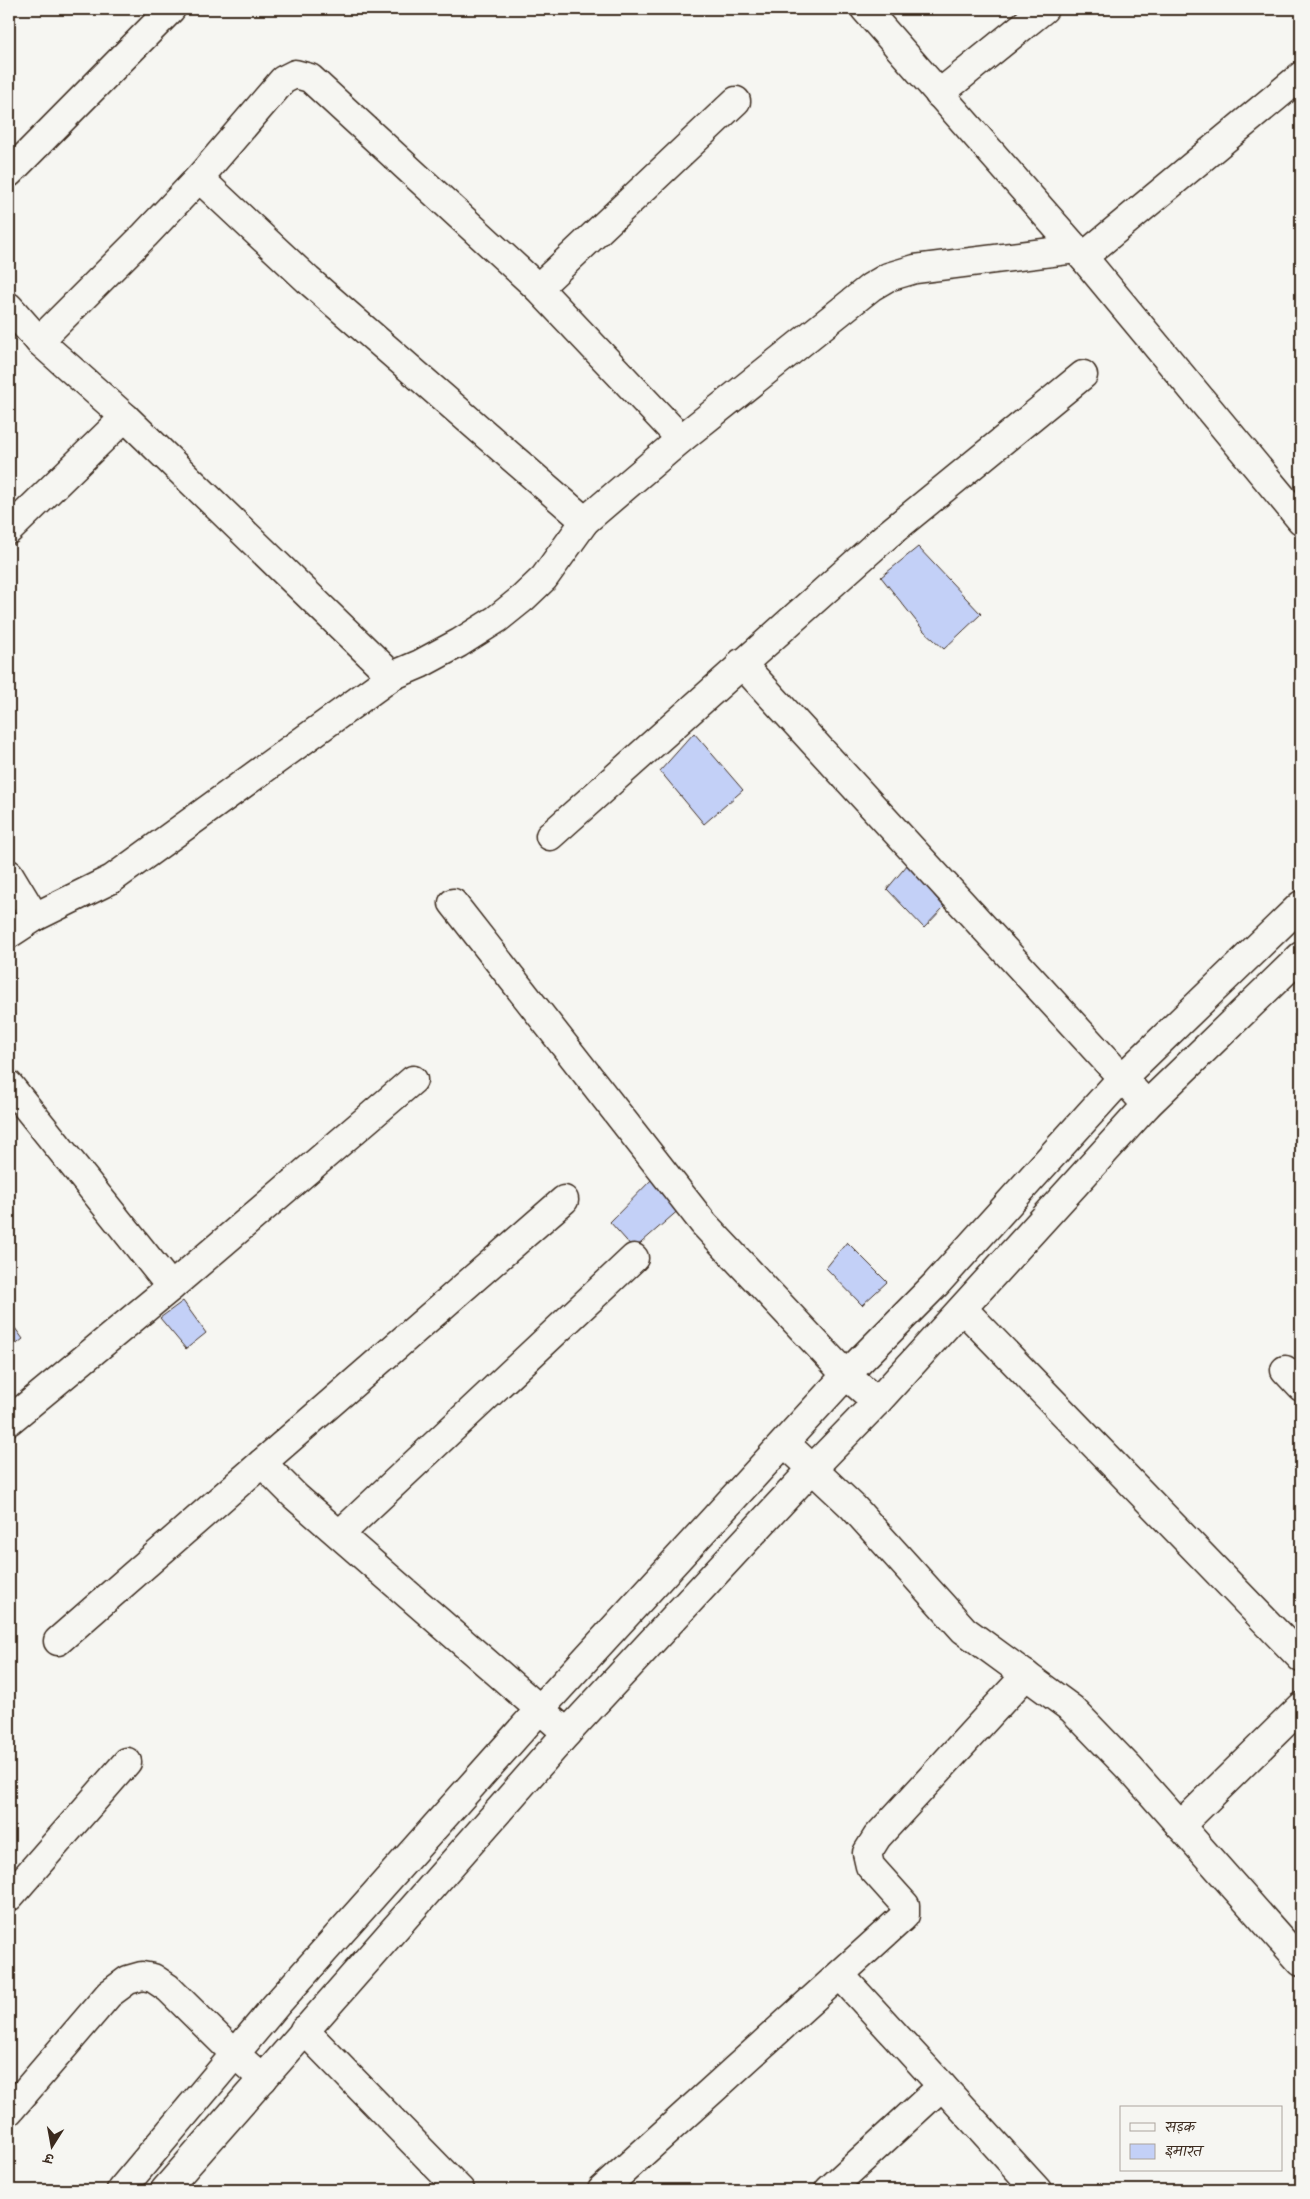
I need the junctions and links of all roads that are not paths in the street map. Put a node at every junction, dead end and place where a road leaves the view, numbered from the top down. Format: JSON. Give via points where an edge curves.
{"nodes":[{"id":1,"x":170,"y":9,"type":"edge"},
{"id":2,"x":864,"y":9,"type":"edge"},
{"id":3,"x":1044,"y":9,"type":"edge"},
{"id":4,"x":1301,"y":76,"type":"edge"},
{"id":5,"x":939,"y":94,"type":"junction"},
{"id":6,"x":736,"y":100,"type":"dead end"},
{"id":7,"x":9,"y":173,"type":"edge"},
{"id":8,"x":199,"y":178,"type":"junction"},
{"id":9,"x":1079,"y":253,"type":"junction"},
{"id":10,"x":538,"y":288,"type":"junction"},
{"id":11,"x":9,"y":307,"type":"edge"},
{"id":12,"x":39,"y":341,"type":"junction"},
{"id":13,"x":1083,"y":375,"type":"dead end"},
{"id":14,"x":125,"y":418,"type":"junction"},
{"id":15,"x":681,"y":439,"type":"junction"},
{"id":16,"x":1301,"y":520,"type":"edge"},
{"id":17,"x":585,"y":521,"type":"junction"},
{"id":18,"x":9,"y":530,"type":"edge"},
{"id":19,"x":741,"y":663,"type":"junction"},
{"id":20,"x":392,"y":676,"type":"junction"},
{"id":21,"x":550,"y":836,"type":"dead end"},
{"id":22,"x":9,"y":874,"type":"edge"},
{"id":23,"x":452,"y":903,"type":"dead end"},
{"id":24,"x":1301,"y":905,"type":"edge"},
{"id":25,"x":35,"y":917,"type":"junction"},
{"id":26,"x":9,"y":934,"type":"edge"},
{"id":27,"x":1301,"y":956,"type":"edge"},
{"id":28,"x":1122,"y":1078,"type":"junction"},
{"id":29,"x":414,"y":1080,"type":"dead end"},
{"id":30,"x":9,"y":1085,"type":"edge"},
{"id":31,"x":1147,"y":1105,"type":"junction"},
{"id":32,"x":564,"y":1200,"type":"dead end"},
{"id":33,"x":634,"y":1258,"type":"dead end"},
{"id":34,"x":171,"y":1287,"type":"junction"},
{"id":35,"x":963,"y":1310,"type":"junction"},
{"id":36,"x":846,"y":1375,"type":"junction"},
{"id":37,"x":877,"y":1402,"type":"junction"},
{"id":38,"x":9,"y":1421,"type":"edge"},
{"id":39,"x":785,"y":1443,"type":"junction"},
{"id":40,"x":262,"y":1463,"type":"junction"},
{"id":41,"x":812,"y":1469,"type":"junction"},
{"id":42,"x":340,"y":1534,"type":"junction"},
{"id":43,"x":58,"y":1640,"type":"dead end"},
{"id":44,"x":1301,"y":1658,"type":"edge"},
{"id":45,"x":1026,"y":1675,"type":"junction"},
{"id":46,"x":1301,"y":1707,"type":"edge"},
{"id":47,"x":540,"y":1709,"type":"junction"},
{"id":48,"x":567,"y":1733,"type":"junction"},
{"id":49,"x":127,"y":1762,"type":"dead end"},
{"id":50,"x":1180,"y":1826,"type":"junction"},
{"id":51,"x":9,"y":1897,"type":"edge"},
{"id":52,"x":1301,"y":1962,"type":"edge"},
{"id":53,"x":841,"y":1976,"type":"junction"},
{"id":54,"x":304,"y":2030,"type":"junction"},
{"id":55,"x":234,"y":2054,"type":"junction"},
{"id":56,"x":263,"y":2079,"type":"junction"},
{"id":57,"x":942,"y":2086,"type":"junction"},
{"id":58,"x":9,"y":2110,"type":"edge"},
{"id":59,"x":121,"y":2190,"type":"edge"},
{"id":60,"x":165,"y":2190,"type":"edge"},
{"id":61,"x":460,"y":2190,"type":"edge"},
{"id":62,"x":602,"y":2190,"type":"edge"},
{"id":63,"x":829,"y":2190,"type":"edge"},
{"id":64,"x":1037,"y":2190,"type":"edge"}],
"edges":[{"from":1,"to":7,"type":"street"},
{"from":2,"to":5,"type":"street"},
{"from":3,"to":5,"type":"street"},
{"from":4,"to":9,"type":"street"},
{"from":5,"to":9,"type":"street"},
{"from":6,"to":10,"type":"street"},
{"from":8,"to":10,"type":"street","via":[[283,80],[295,74],[303,75]]},
{"from":8,"to":12,"type":"street"},
{"from":8,"to":17,"type":"street","via":[[308,280]]},
{"from":9,"to":15,"type":"street","via":[[971,260],[888,276]]},
{"from":9,"to":16,"type":"street"},
{"from":10,"to":15,"type":"street"},
{"from":11,"to":12,"type":"street"},
{"from":12,"to":14,"type":"street"},
{"from":13,"to":19,"type":"street","via":[[886,536]]},
{"from":14,"to":18,"type":"street"},
{"from":14,"to":20,"type":"street"},
{"from":15,"to":17,"type":"street"},
{"from":17,"to":20,"type":"street","via":[[544,578],[497,620],[420,664]]},
{"from":19,"to":21,"type":"street"},
{"from":19,"to":28,"type":"street"},
{"from":20,"to":25,"type":"street","via":[[112,879]]},
{"from":22,"to":25,"type":"street"},
{"from":23,"to":36,"type":"street","via":[[704,1224]]},
{"from":24,"to":28,"type":"street"},
{"from":25,"to":26,"type":"street"},
{"from":27,"to":31,"type":"street"},
{"from":28,"to":31,"type":"street"},
{"from":28,"to":36,"type":"street","via":[[936,1284]]},
{"from":29,"to":34,"type":"street"},
{"from":30,"to":34,"type":"street"},
{"from":31,"to":35,"type":"street"},
{"from":32,"to":40,"type":"street"},
{"from":33,"to":42,"type":"street"},
{"from":34,"to":38,"type":"street"},
{"from":35,"to":37,"type":"street"},
{"from":35,"to":44,"type":"street"},
{"from":36,"to":37,"type":"street"},
{"from":36,"to":39,"type":"street"},
{"from":37,"to":41,"type":"street"},
{"from":39,"to":41,"type":"street"},
{"from":39,"to":47,"type":"street"},
{"from":40,"to":42,"type":"street"},
{"from":40,"to":43,"type":"street"},
{"from":41,"to":45,"type":"street","via":[[853,1507],[964,1630]]},
{"from":41,"to":48,"type":"street"},
{"from":42,"to":47,"type":"street"},
{"from":45,"to":50,"type":"street","via":[[1072,1709],[1130,1768]]},
{"from":45,"to":53,"type":"street","via":[[870,1847],[867,1853],[870,1866],[901,1898],[905,1915]]},
{"from":46,"to":50,"type":"street"},
{"from":47,"to":48,"type":"street"},
{"from":47,"to":55,"type":"street"},
{"from":48,"to":54,"type":"street"},
{"from":49,"to":51,"type":"street"},
{"from":50,"to":52,"type":"street"},
{"from":53,"to":57,"type":"street"},
{"from":53,"to":62,"type":"street"},
{"from":54,"to":56,"type":"street"},
{"from":54,"to":61,"type":"street"},
{"from":55,"to":56,"type":"street"},
{"from":55,"to":58,"type":"street","via":[[168,1988],[153,1978],[142,1976],[128,1980],[109,1994]]},
{"from":55,"to":59,"type":"street"},
{"from":56,"to":60,"type":"street"},
{"from":57,"to":63,"type":"street"},
{"from":57,"to":64,"type":"street"}]}
